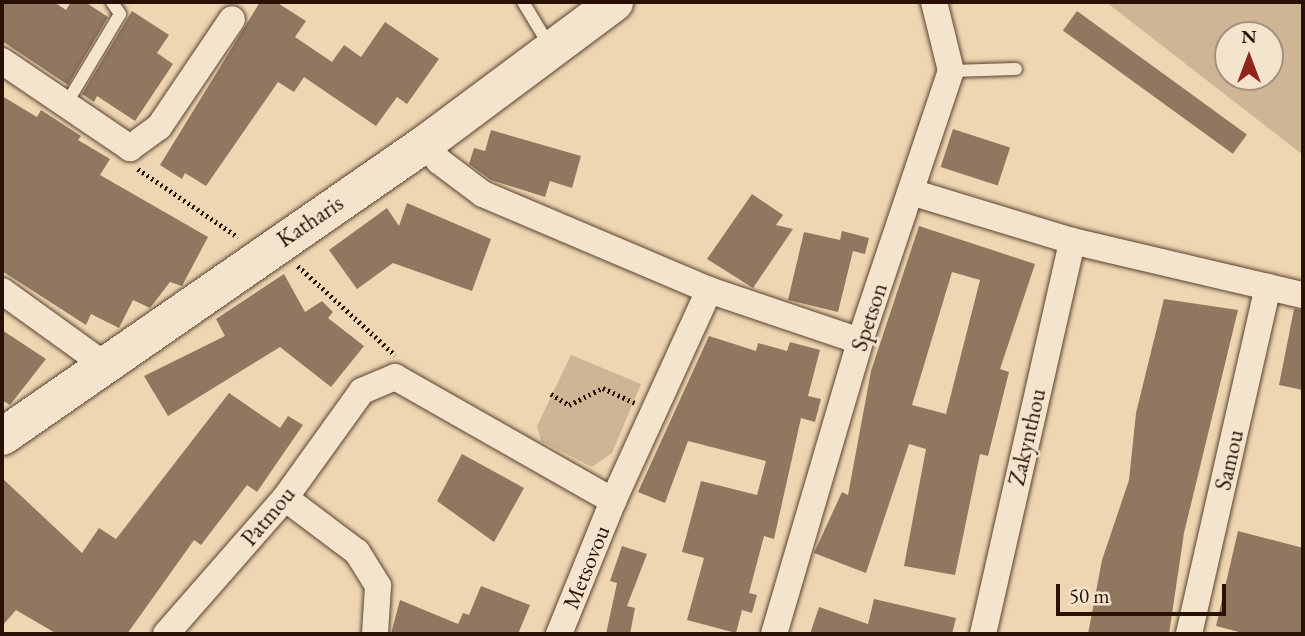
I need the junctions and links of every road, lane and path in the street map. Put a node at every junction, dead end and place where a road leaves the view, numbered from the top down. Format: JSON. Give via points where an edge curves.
{"nodes":[{"id":1,"x":112,"y":2,"type":"edge"},
{"id":2,"x":523,"y":2,"type":"edge"},
{"id":3,"x":614,"y":2,"type":"edge"},
{"id":4,"x":934,"y":2,"type":"edge"},
{"id":5,"x":232,"y":19,"type":"dead end"},
{"id":6,"x":549,"y":45,"type":"junction"},
{"id":7,"x":2,"y":61,"type":"edge"},
{"id":8,"x":1016,"y":69,"type":"dead end"},
{"id":9,"x":951,"y":71,"type":"junction"},
{"id":10,"x":65,"y":106,"type":"junction"},
{"id":11,"x":425,"y":143,"type":"junction"},
{"id":12,"x":130,"y":148,"type":"junction"},
{"id":13,"x":911,"y":192,"type":"junction"},
{"id":14,"x":1072,"y":240,"type":"junction"},
{"id":15,"x":268,"y":249,"type":"junction"},
{"id":16,"x":1268,"y":287,"type":"junction"},
{"id":17,"x":709,"y":290,"type":"junction"},
{"id":18,"x":2,"y":291,"type":"edge"},
{"id":19,"x":1303,"y":295,"type":"edge"},
{"id":20,"x":860,"y":341,"type":"junction"},
{"id":21,"x":102,"y":363,"type":"junction"},
{"id":22,"x":396,"y":377,"type":"junction"},
{"id":23,"x":551,"y":394,"type":"dead end"},
{"id":24,"x":654,"y":411,"type":"junction"},
{"id":25,"x":2,"y":436,"type":"edge"},
{"id":26,"x":285,"y":498,"type":"junction"},
{"id":27,"x":613,"y":501,"type":"junction"},
{"id":28,"x":166,"y":634,"type":"edge"},
{"id":29,"x":375,"y":634,"type":"edge"},
{"id":30,"x":559,"y":634,"type":"edge"},
{"id":31,"x":774,"y":634,"type":"edge"},
{"id":32,"x":983,"y":634,"type":"edge"},
{"id":33,"x":1189,"y":634,"type":"edge"}],
"edges":[{"from":1,"to":10,"type":"lane","via":[[120,15]]},
{"from":2,"to":6,"type":"lane"},
{"from":3,"to":6,"type":"street","name":"Katharis"},
{"from":4,"to":9,"type":"street"},
{"from":5,"to":12,"type":"street","via":[[159,127]]},
{"from":6,"to":11,"type":"street","name":"Katharis"},
{"from":7,"to":10,"type":"street"},
{"from":8,"to":9,"type":"lane"},
{"from":9,"to":13,"type":"street","name":"Spetson"},
{"from":10,"to":12,"type":"street"},
{"from":11,"to":15,"type":"street","name":"Katharis"},
{"from":11,"to":17,"type":"street","via":[[439,161],[483,194]]},
{"from":12,"to":15,"type":"path","via":[[131,164]]},
{"from":13,"to":14,"type":"street"},
{"from":13,"to":20,"type":"street","name":"Spetson"},
{"from":14,"to":16,"type":"street"},
{"from":14,"to":32,"type":"street","name":"Zakynthou"},
{"from":15,"to":21,"type":"street","name":"Katharis"},
{"from":15,"to":22,"type":"path","via":[[395,356]]},
{"from":16,"to":19,"type":"street"},
{"from":16,"to":33,"type":"street","name":"Samou"},
{"from":17,"to":20,"type":"street"},
{"from":17,"to":24,"type":"street","name":"Metsovou"},
{"from":18,"to":21,"type":"street"},
{"from":20,"to":31,"type":"street","name":"Spetson"},
{"from":21,"to":25,"type":"street","name":"Katharis"},
{"from":22,"to":26,"type":"street","name":"Patmou","via":[[362,391]]},
{"from":22,"to":27,"type":"street"},
{"from":23,"to":24,"type":"path","via":[[569,405],[603,388]]},
{"from":24,"to":27,"type":"street","name":"Metsovou"},
{"from":26,"to":28,"type":"street","name":"Patmou"},
{"from":26,"to":29,"type":"street","via":[[357,552],[378,586]]},
{"from":27,"to":30,"type":"street","name":"Metsovou"}]}
